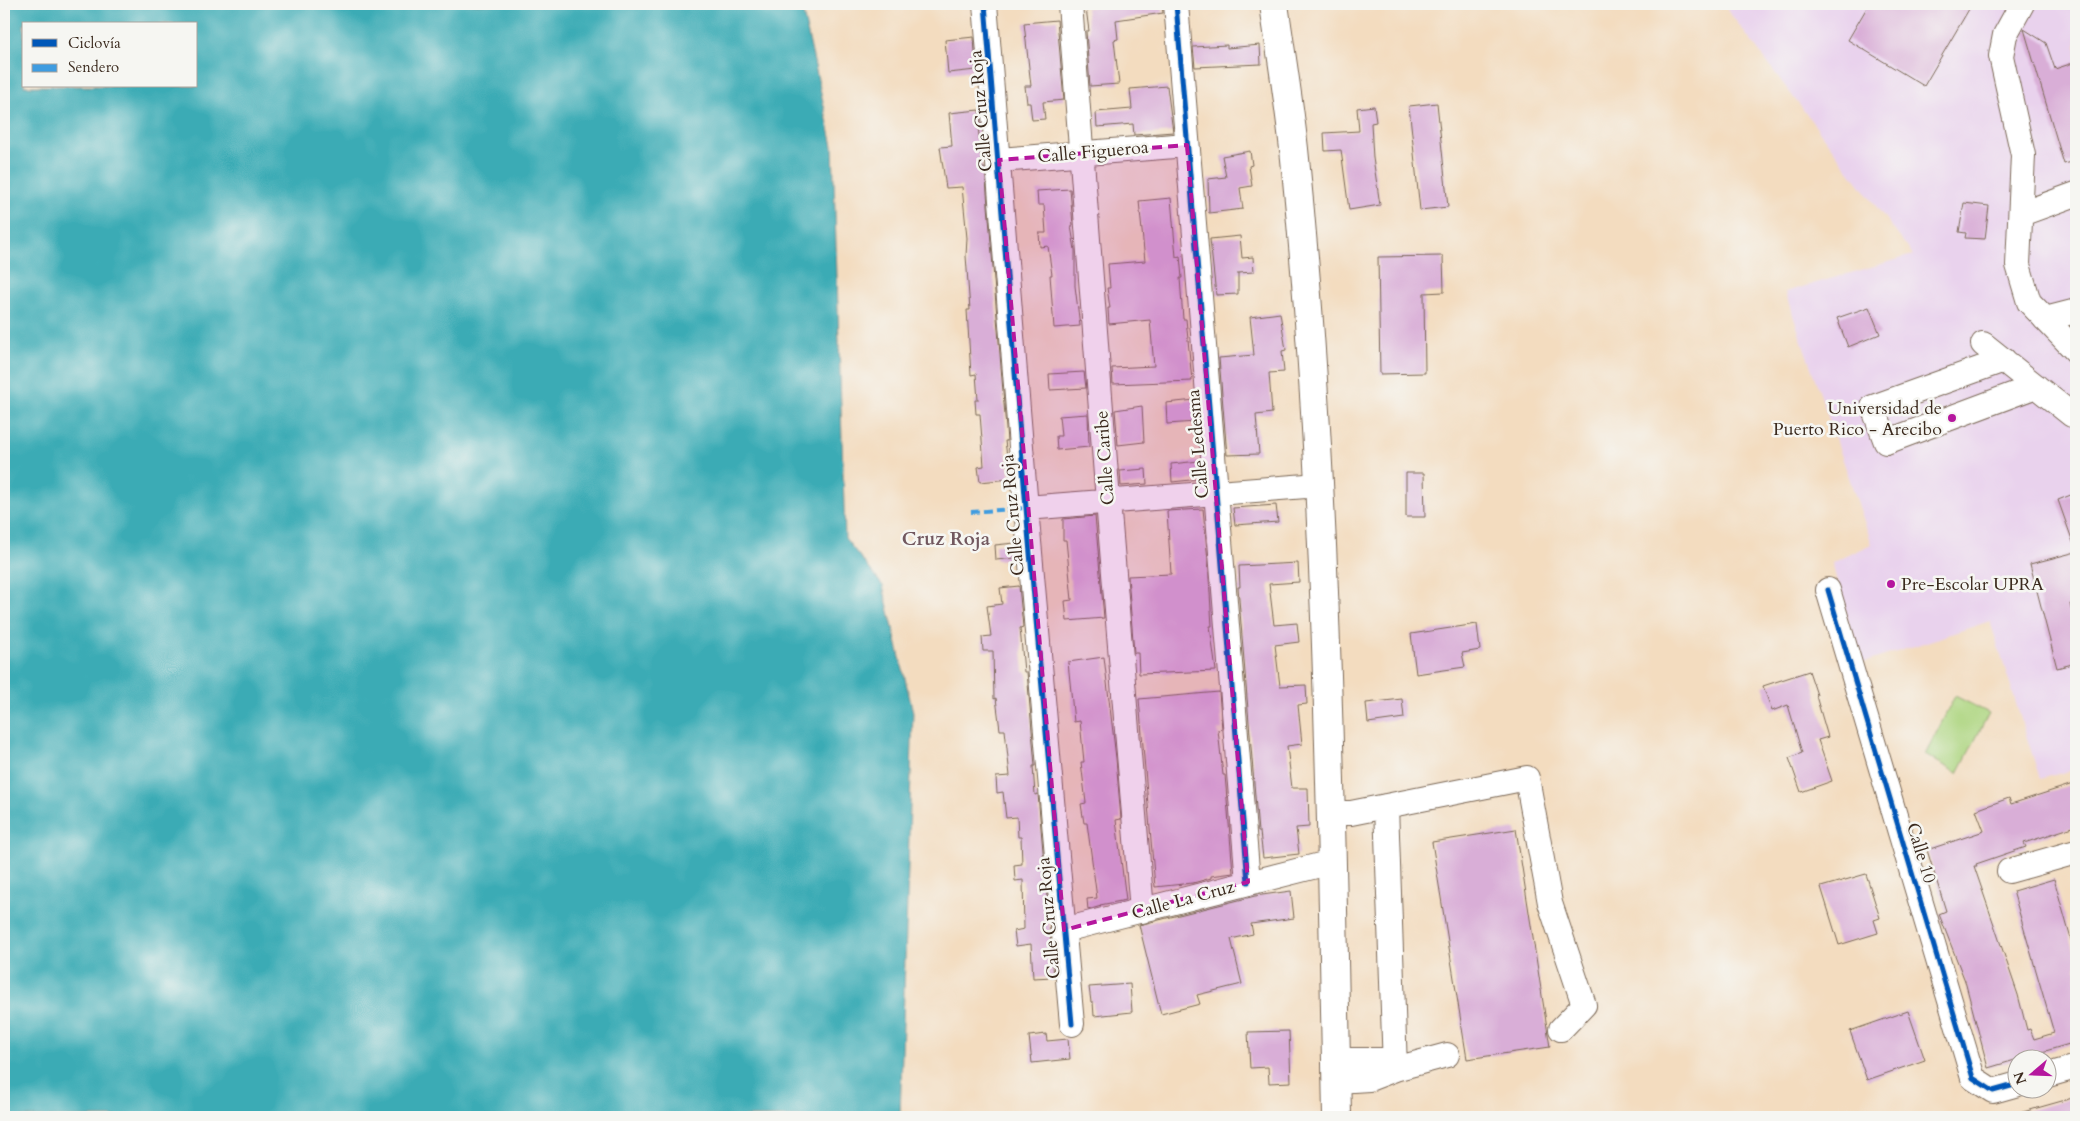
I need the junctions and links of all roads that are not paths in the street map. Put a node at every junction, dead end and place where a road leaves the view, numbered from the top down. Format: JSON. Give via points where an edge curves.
{"nodes":[{"id":1,"x":985,"y":4,"type":"edge"},
{"id":2,"x":1070,"y":4,"type":"edge"},
{"id":3,"x":1176,"y":4,"type":"edge"},
{"id":4,"x":1274,"y":4,"type":"edge"},
{"id":5,"x":2022,"y":4,"type":"edge"},
{"id":6,"x":1187,"y":144,"type":"junction"},
{"id":7,"x":1082,"y":153,"type":"junction"},
{"id":8,"x":999,"y":160,"type":"junction"},
{"id":9,"x":2076,"y":194,"type":"edge"},
{"id":10,"x":2021,"y":214,"type":"junction"},
{"id":11,"x":2076,"y":311,"type":"edge"},
{"id":12,"x":2045,"y":318,"type":"junction"},
{"id":13,"x":1984,"y":344,"type":"dead end"},
{"id":14,"x":2076,"y":351,"type":"edge"},
{"id":15,"x":2004,"y":360,"type":"junction"},
{"id":16,"x":2036,"y":386,"type":"junction"},
{"id":17,"x":2076,"y":411,"type":"edge"},
{"id":18,"x":1319,"y":485,"type":"junction"},
{"id":19,"x":1216,"y":494,"type":"junction"},
{"id":20,"x":1108,"y":501,"type":"junction"},
{"id":21,"x":1026,"y":508,"type":"junction"},
{"id":22,"x":1828,"y":590,"type":"dead end"},
{"id":23,"x":1386,"y":806,"type":"junction"},
{"id":24,"x":1330,"y":813,"type":"junction"},
{"id":25,"x":2076,"y":855,"type":"edge"},
{"id":26,"x":1332,"y":862,"type":"junction"},
{"id":27,"x":2009,"y":871,"type":"dead end"},
{"id":28,"x":1248,"y":882,"type":"junction"},
{"id":29,"x":1142,"y":911,"type":"junction"},
{"id":30,"x":1064,"y":930,"type":"junction"},
{"id":31,"x":1072,"y":1024,"type":"dead end"},
{"id":32,"x":1560,"y":1029,"type":"dead end"},
{"id":33,"x":1447,"y":1055,"type":"dead end"},
{"id":34,"x":2076,"y":1067,"type":"edge"},
{"id":35,"x":1395,"y":1069,"type":"junction"},
{"id":36,"x":1336,"y":1070,"type":"junction"},
{"id":37,"x":2058,"y":1072,"type":"edge"},
{"id":38,"x":2008,"y":1087,"type":"edge"},
{"id":39,"x":1337,"y":1117,"type":"edge"}],
"edges":[{"from":1,"to":8,"type":"street","name":"Calle Cruz Roja"},
{"from":2,"to":7,"type":"street","name":"Calle Caribe"},
{"from":3,"to":6,"type":"street","name":"Calle Ledesma"},
{"from":4,"to":18,"type":"main road","via":[[1295,157]]},
{"from":5,"to":10,"type":"street","via":[[2005,35],[2001,56],[2023,155]]},
{"from":6,"to":7,"type":"street","name":"Calle Figueroa"},
{"from":6,"to":19,"type":"street","name":"Calle Ledesma"},
{"from":7,"to":8,"type":"street","name":"Calle Figueroa"},
{"from":7,"to":20,"type":"street","name":"Calle Caribe"},
{"from":8,"to":21,"type":"street","name":"Calle Cruz Roja"},
{"from":9,"to":10,"type":"street"},
{"from":10,"to":12,"type":"street","via":[[2018,265],[2029,302]]},
{"from":11,"to":12,"type":"street"},
{"from":12,"to":14,"type":"street"},
{"from":13,"to":15,"type":"street"},
{"from":15,"to":16,"type":"street"},
{"from":15,"to":16,"type":"street","via":[[1873,407],[1886,442]]},
{"from":16,"to":17,"type":"street","via":[[2072,415]]},
{"from":18,"to":19,"type":"street"},
{"from":18,"to":24,"type":"main road"},
{"from":19,"to":20,"type":"street"},
{"from":19,"to":28,"type":"street","name":"Calle Ledesma"},
{"from":20,"to":21,"type":"street"},
{"from":20,"to":29,"type":"street","name":"Calle Caribe"},
{"from":21,"to":30,"type":"street","name":"Calle Cruz Roja"},
{"from":22,"to":38,"type":"street","name":"Calle 10","via":[[1973,1078],[1994,1091]]},
{"from":23,"to":24,"type":"street","via":[[1351,813]]},
{"from":23,"to":32,"type":"street","via":[[1527,778],[1550,903],[1584,1005]]},
{"from":23,"to":35,"type":"street"},
{"from":24,"to":26,"type":"main road"},
{"from":25,"to":27,"type":"street"},
{"from":26,"to":28,"type":"street","name":"Calle La Cruz"},
{"from":26,"to":36,"type":"main road"},
{"from":28,"to":29,"type":"street","name":"Calle La Cruz"},
{"from":29,"to":30,"type":"street","name":"Calle La Cruz"},
{"from":30,"to":31,"type":"street","name":"Calle Cruz Roja"},
{"from":33,"to":35,"type":"street"},
{"from":34,"to":37,"type":"street"},
{"from":35,"to":36,"type":"street","via":[[1384,1060]]},
{"from":36,"to":39,"type":"main road"}]}
